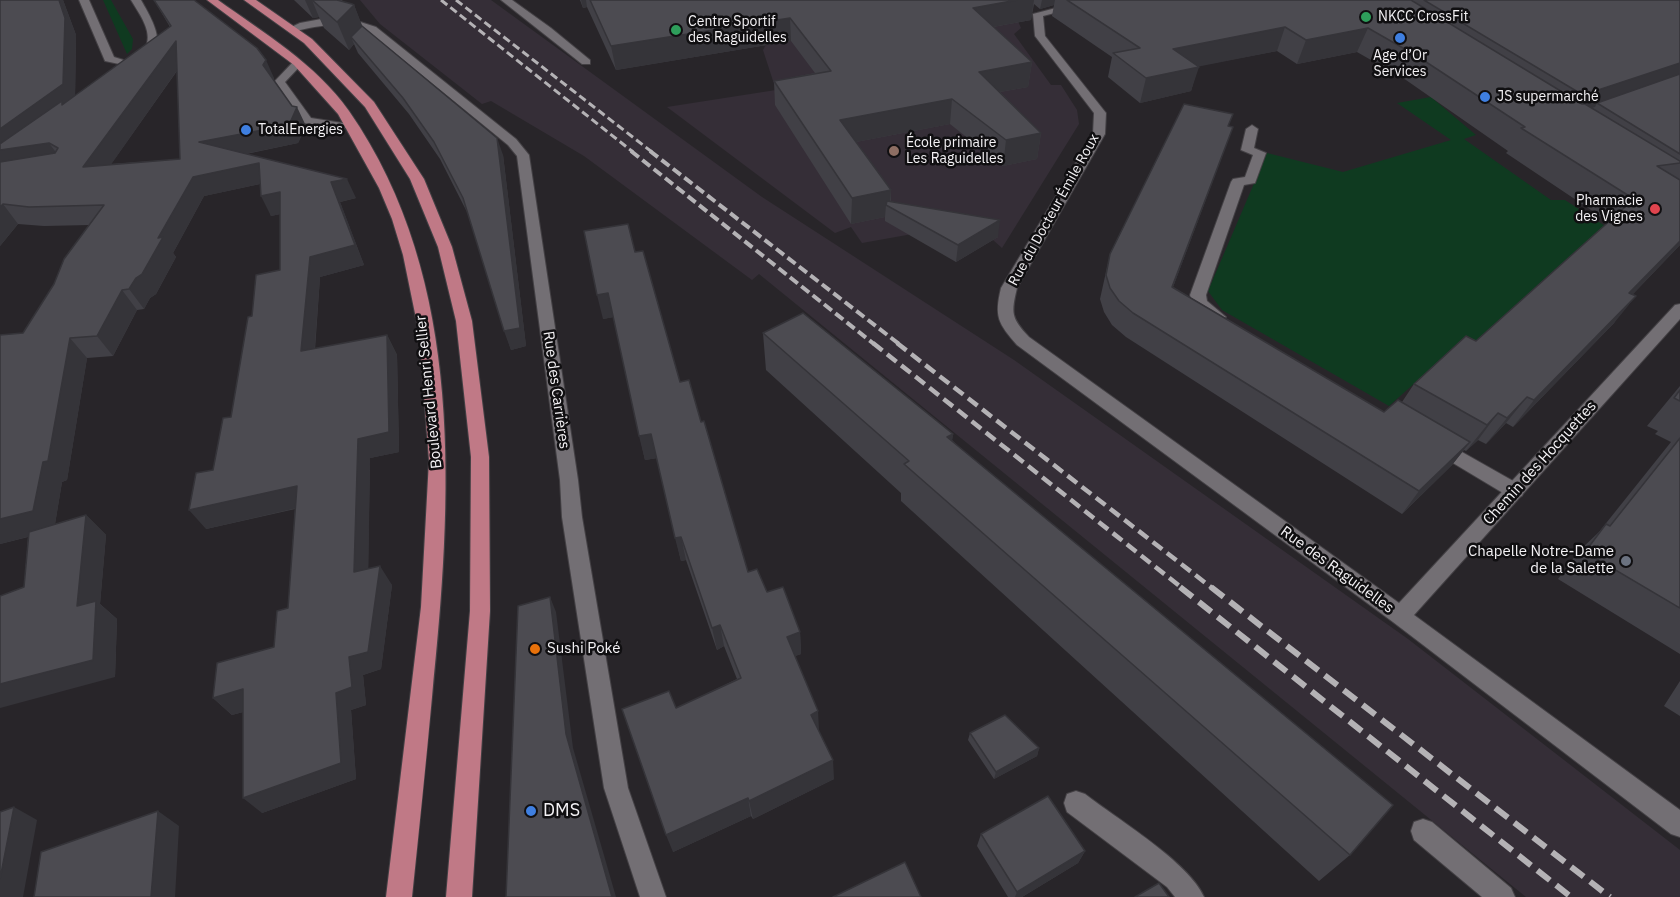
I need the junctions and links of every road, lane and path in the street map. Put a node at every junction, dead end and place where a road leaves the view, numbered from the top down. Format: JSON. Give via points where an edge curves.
{"nodes":[{"id":1,"x":84,"y":0,"type":"edge"},
{"id":2,"x":136,"y":0,"type":"edge"},
{"id":3,"x":212,"y":0,"type":"edge"},
{"id":4,"x":249,"y":0,"type":"edge"},
{"id":5,"x":506,"y":0,"type":"edge"},
{"id":6,"x":1099,"y":0,"type":"edge"},
{"id":7,"x":292,"y":29,"type":"junction"},
{"id":8,"x":586,"y":62,"type":"dead end"},
{"id":9,"x":298,"y":63,"type":"junction"},
{"id":10,"x":351,"y":127,"type":"junction"},
{"id":11,"x":1252,"y":129,"type":"dead end"},
{"id":12,"x":1004,"y":309,"type":"joint"},
{"id":13,"x":1680,"y":309,"type":"edge"},
{"id":14,"x":1229,"y":323,"type":"edge"},
{"id":15,"x":1423,"y":437,"type":"edge"},
{"id":16,"x":1515,"y":491,"type":"junction"},
{"id":17,"x":1400,"y":616,"type":"junction"},
{"id":18,"x":1076,"y":802,"type":"dead end"},
{"id":19,"x":1680,"y":825,"type":"edge"},
{"id":20,"x":1423,"y":831,"type":"dead end"},
{"id":21,"x":399,"y":897,"type":"edge"},
{"id":22,"x":459,"y":897,"type":"edge"},
{"id":23,"x":653,"y":897,"type":"edge"},
{"id":24,"x":1191,"y":897,"type":"edge"},
{"id":25,"x":1502,"y":897,"type":"edge"}],
"edges":[{"from":1,"to":2,"type":"street","via":[[109,59],[125,69],[146,54],[155,34]]},
{"from":3,"to":9,"type":"main road","name":"Boulevard Henri Sellier"},
{"from":4,"to":7,"type":"main road"},
{"from":5,"to":8,"type":"lane"},
{"from":6,"to":12,"type":"street","name":"Rue du Docteur Émile Roux","via":[[1034,11],[1040,36],[1100,113],[1099,134],[1009,288]]},
{"from":7,"to":22,"type":"main road","via":[[370,105],[417,179],[445,247],[464,321],[480,457],[480,611]]},
{"from":7,"to":23,"type":"street","name":"Rue des Carrières","via":[[329,19],[372,29],[512,142],[522,155],[572,517],[616,788]]},
{"from":9,"to":10,"type":"main road","name":"Boulevard Henri Sellier","via":[[343,112]]},
{"from":9,"to":10,"type":"lane","via":[[279,81],[307,121]]},
{"from":10,"to":21,"type":"main road","name":"Boulevard Henri Sellier","via":[[386,188],[410,255],[427,333],[438,460],[431,607]]},
{"from":11,"to":14,"type":"street","via":[[1247,150],[1260,153],[1250,180],[1238,182],[1198,295],[1200,303]]},
{"from":12,"to":17,"type":"street","name":"Rue des Raguidelles","via":[[1004,319],[1023,342]]},
{"from":13,"to":16,"type":"street","name":"Chemin des Hocquettes"},
{"from":15,"to":16,"type":"street"},
{"from":16,"to":17,"type":"street","name":"Chemin des Hocquettes"},
{"from":17,"to":19,"type":"street","name":"Rue des Raguidelles"},
{"from":18,"to":24,"type":"street","via":[[1176,878]]},
{"from":20,"to":25,"type":"street"}]}
